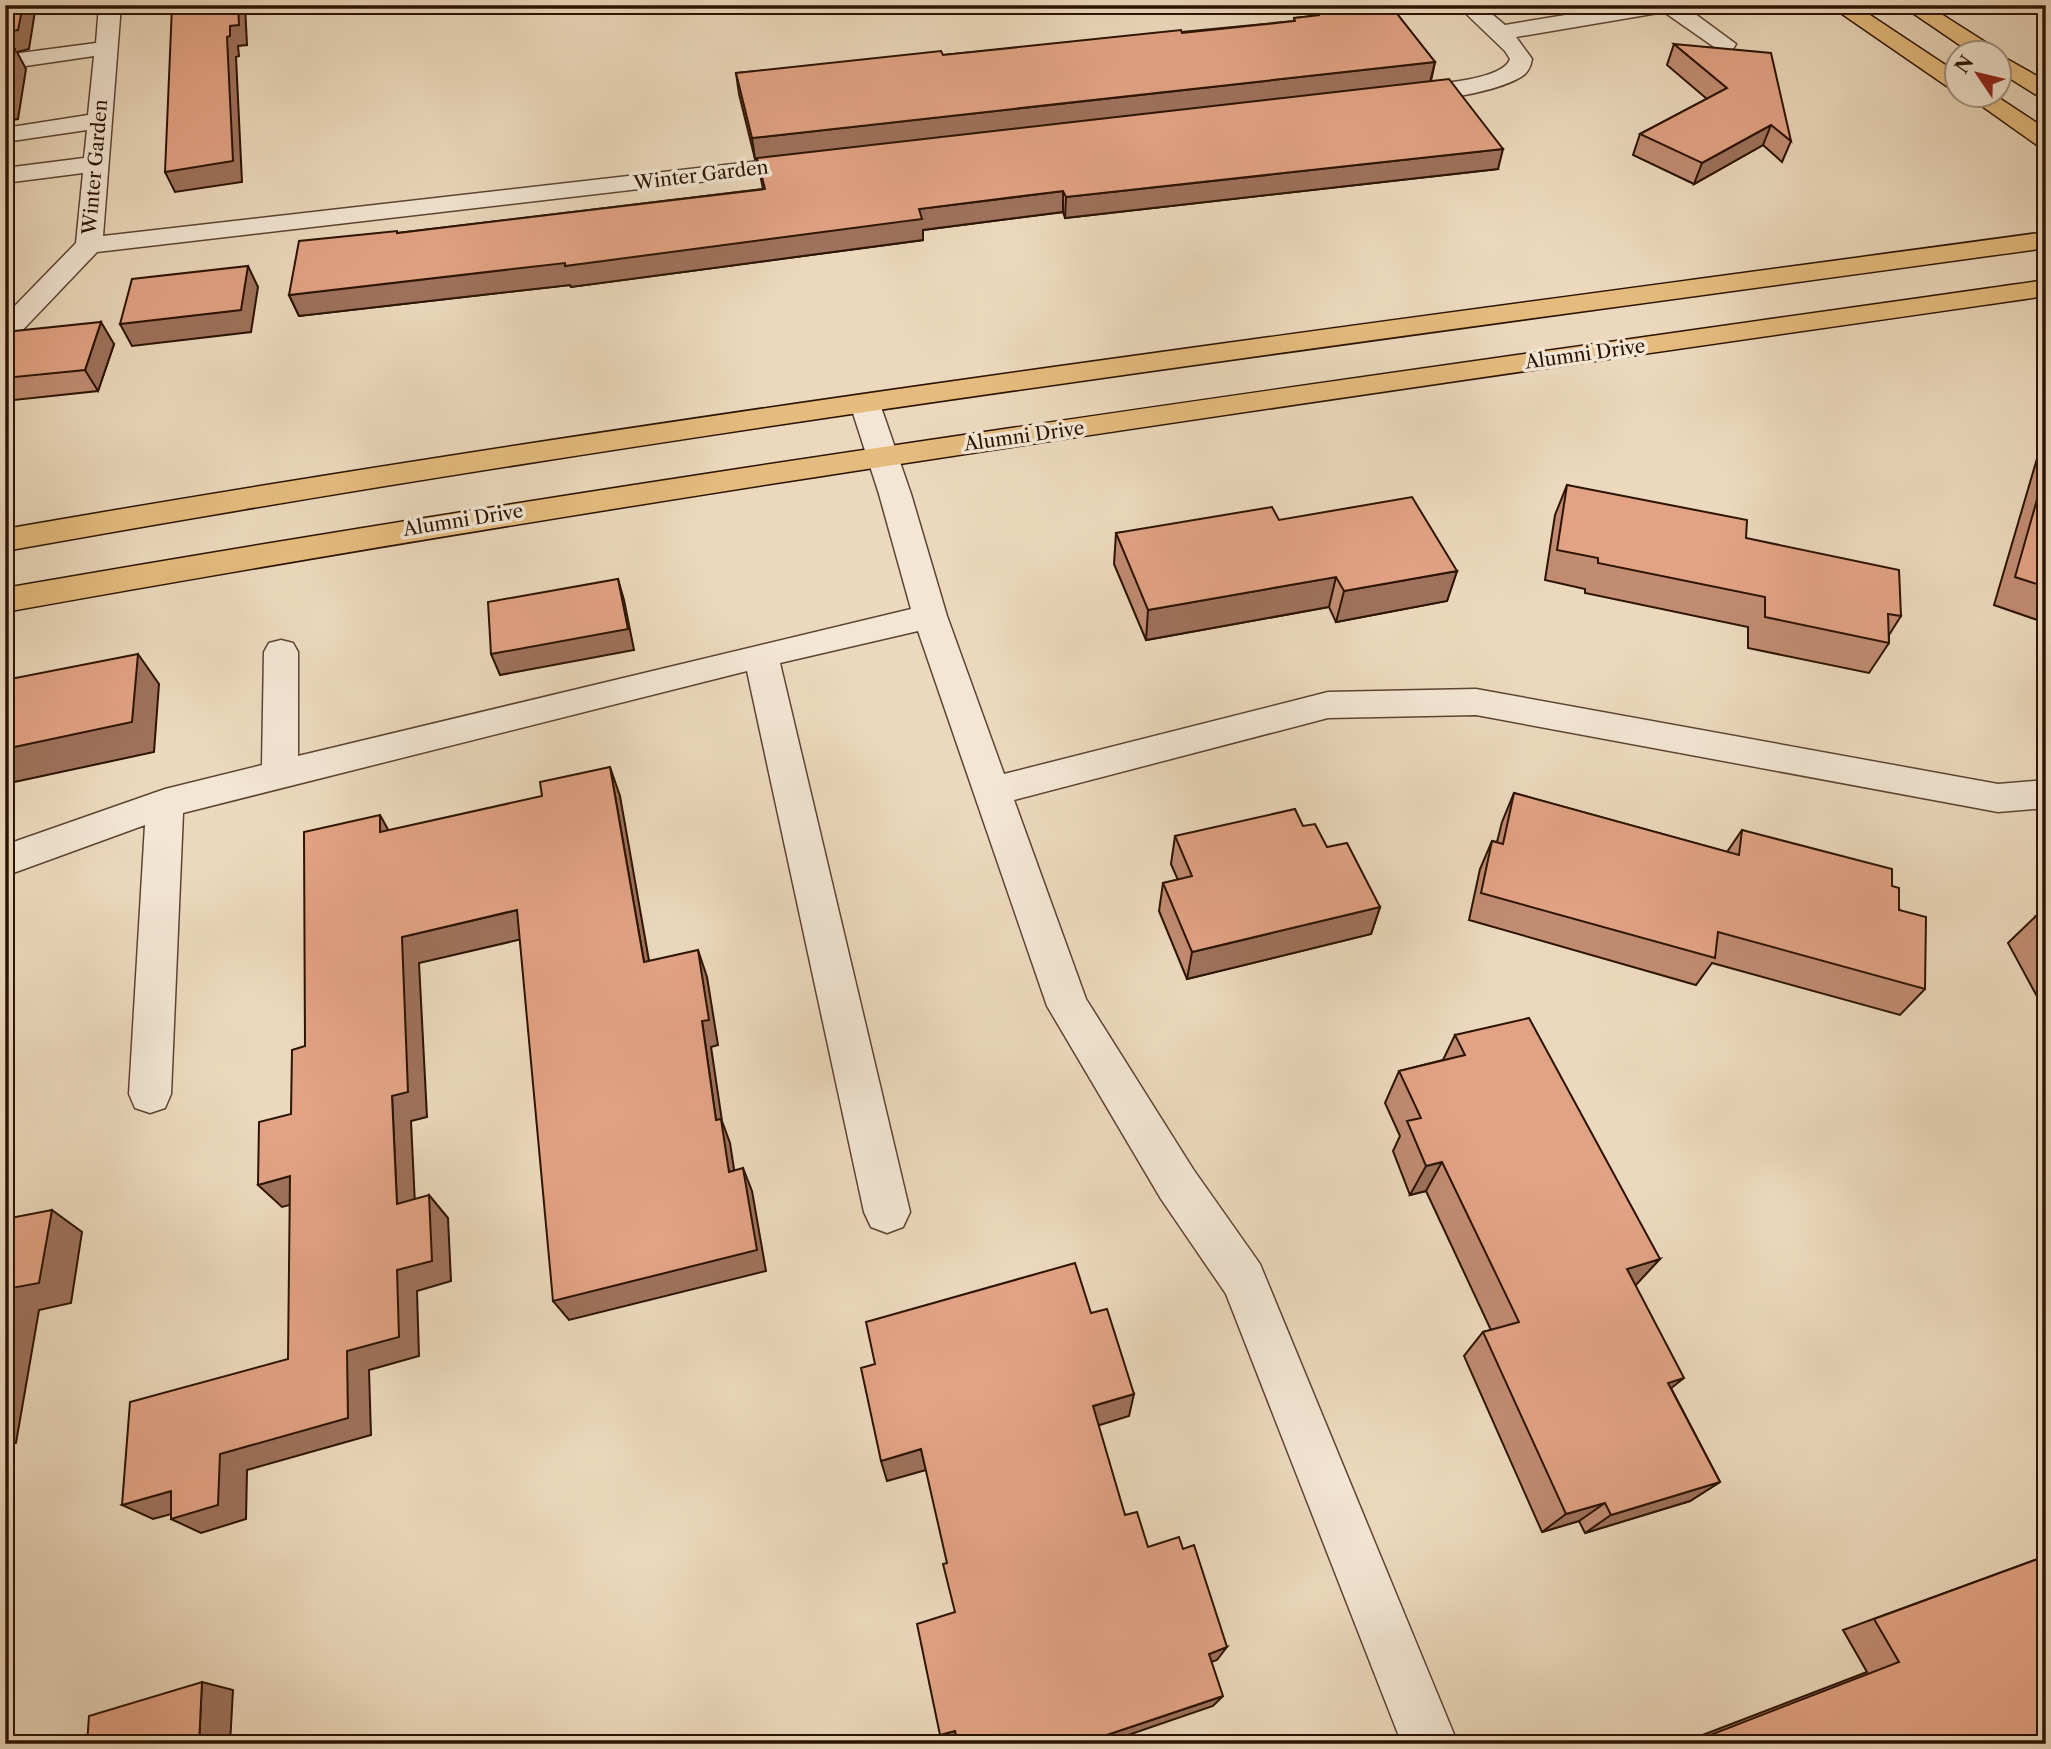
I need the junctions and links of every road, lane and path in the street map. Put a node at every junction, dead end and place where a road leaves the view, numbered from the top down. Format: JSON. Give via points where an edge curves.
{"nodes":[{"id":1,"x":110,"y":5,"type":"edge"},
{"id":2,"x":1468,"y":5,"type":"edge"},
{"id":3,"x":1668,"y":5,"type":"edge"},
{"id":4,"x":1840,"y":5,"type":"edge"},
{"id":5,"x":1912,"y":5,"type":"edge"},
{"id":6,"x":1498,"y":33,"type":"junction"},
{"id":7,"x":1963,"y":38,"type":"edge"},
{"id":8,"x":1725,"y":44,"type":"dead end"},
{"id":9,"x":105,"y":48,"type":"junction"},
{"id":10,"x":5,"y":61,"type":"edge"},
{"id":11,"x":2012,"y":70,"type":"edge"},
{"id":12,"x":1942,"y":73,"type":"edge"},
{"id":13,"x":2046,"y":92,"type":"edge"},
{"id":14,"x":1376,"y":98,"type":"edge"},
{"id":15,"x":1997,"y":108,"type":"edge"},
{"id":16,"x":99,"y":121,"type":"junction"},
{"id":17,"x":5,"y":135,"type":"edge"},
{"id":18,"x":2046,"y":140,"type":"edge"},
{"id":19,"x":836,"y":160,"type":"edge"},
{"id":20,"x":96,"y":164,"type":"junction"},
{"id":21,"x":5,"y":176,"type":"edge"},
{"id":22,"x":2046,"y":240,"type":"edge"},
{"id":23,"x":89,"y":245,"type":"junction"},
{"id":24,"x":2046,"y":288,"type":"edge"},
{"id":25,"x":5,"y":331,"type":"edge"},
{"id":26,"x":865,"y":404,"type":"junction"},
{"id":27,"x":883,"y":456,"type":"junction"},
{"id":28,"x":5,"y":540,"type":"edge"},
{"id":29,"x":5,"y":600,"type":"edge"},
{"id":30,"x":930,"y":616,"type":"junction"},
{"id":31,"x":281,"y":652,"type":"dead end"},
{"id":32,"x":761,"y":655,"type":"junction"},
{"id":33,"x":280,"y":773,"type":"junction"},
{"id":34,"x":993,"y":791,"type":"junction"},
{"id":35,"x":2046,"y":794,"type":"edge"},
{"id":36,"x":165,"y":803,"type":"junction"},
{"id":37,"x":5,"y":861,"type":"edge"},
{"id":38,"x":150,"y":1094,"type":"dead end"},
{"id":39,"x":887,"y":1212,"type":"dead end"},
{"id":40,"x":1430,"y":1744,"type":"edge"}],
"edges":[{"from":1,"to":9,"type":"street","name":"Winter Garden"},
{"from":2,"to":6,"type":"street"},
{"from":3,"to":6,"type":"street"},
{"from":3,"to":8,"type":"street"},
{"from":4,"to":12,"type":"main road"},
{"from":5,"to":7,"type":"main road"},
{"from":6,"to":14,"type":"street","via":[[1521,58],[1517,70],[1506,76],[1445,90]]},
{"from":9,"to":10,"type":"street"},
{"from":9,"to":16,"type":"street","name":"Winter Garden"},
{"from":11,"to":13,"type":"main road"},
{"from":15,"to":18,"type":"main road"},
{"from":16,"to":17,"type":"street"},
{"from":16,"to":20,"type":"street","name":"Winter Garden"},
{"from":19,"to":23,"type":"street","name":"Winter Garden"},
{"from":20,"to":21,"type":"street"},
{"from":20,"to":23,"type":"street","name":"Winter Garden"},
{"from":22,"to":26,"type":"main road"},
{"from":23,"to":25,"type":"street"},
{"from":24,"to":27,"type":"main road","name":"Alumni Drive"},
{"from":26,"to":27,"type":"street"},
{"from":26,"to":28,"type":"main road","via":[[233,499]]},
{"from":27,"to":29,"type":"main road","name":"Alumni Drive","via":[[505,513]]},
{"from":27,"to":30,"type":"street"},
{"from":30,"to":32,"type":"street"},
{"from":30,"to":34,"type":"street"},
{"from":31,"to":33,"type":"street"},
{"from":32,"to":33,"type":"street"},
{"from":32,"to":39,"type":"street"},
{"from":33,"to":36,"type":"street"},
{"from":34,"to":35,"type":"street","via":[[1328,705],[1476,702],[1998,798]]},
{"from":34,"to":40,"type":"street","via":[[1068,1006],[1177,1184],[1244,1280]]},
{"from":36,"to":37,"type":"street"},
{"from":36,"to":38,"type":"street"}]}
